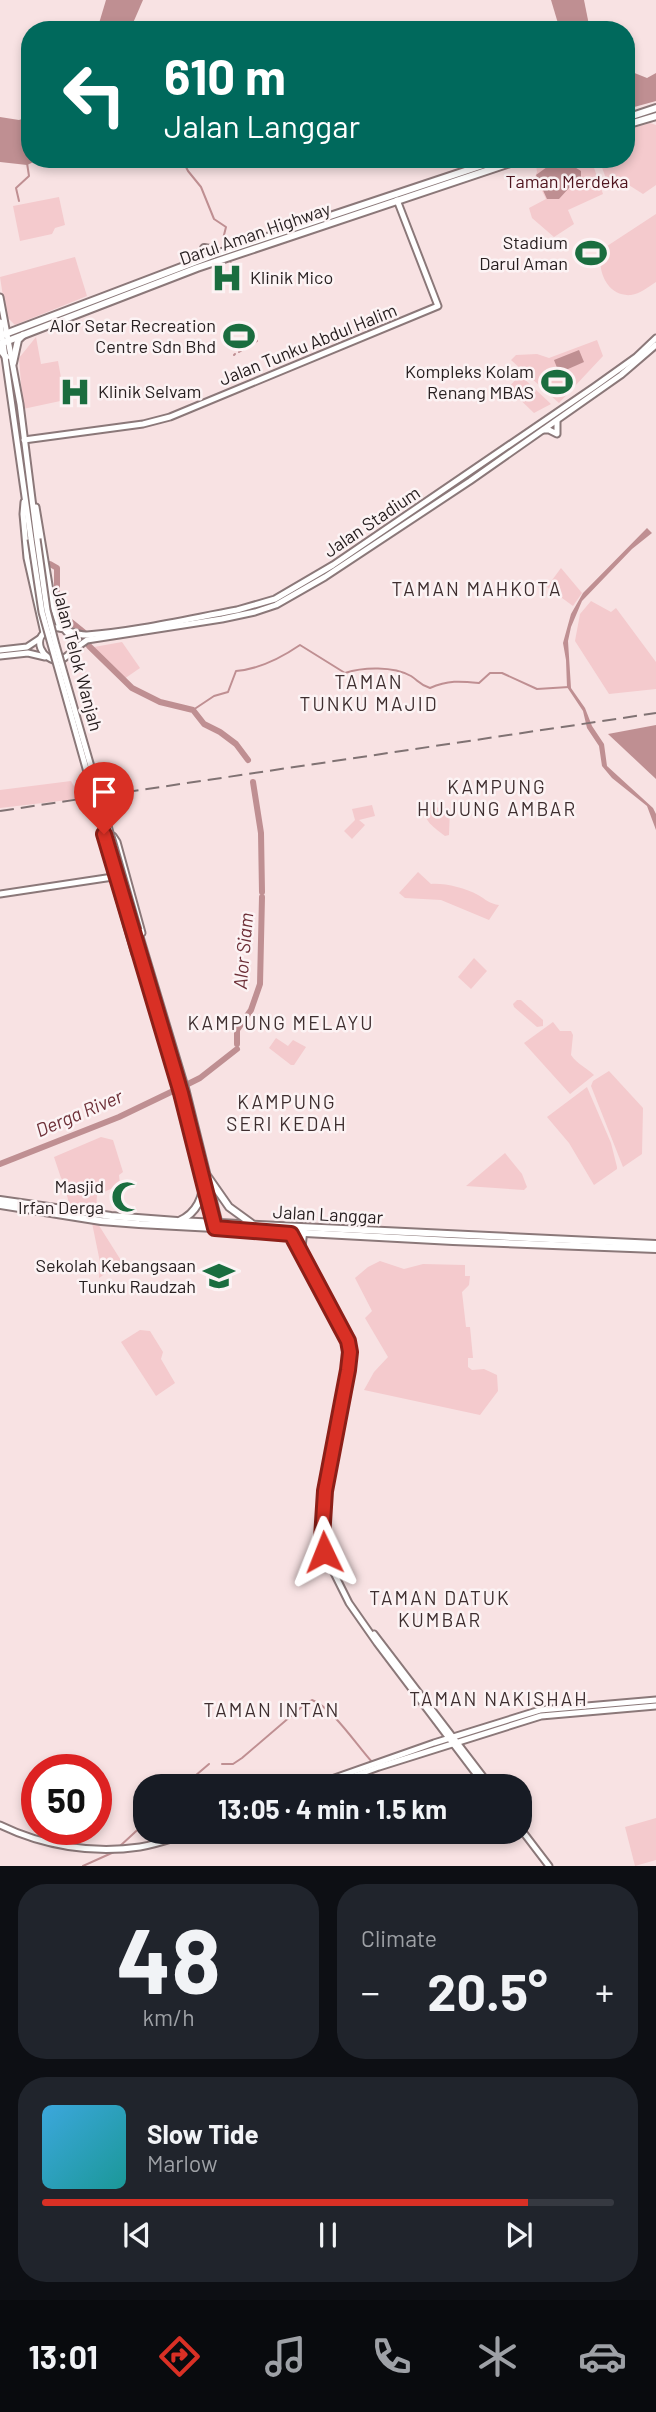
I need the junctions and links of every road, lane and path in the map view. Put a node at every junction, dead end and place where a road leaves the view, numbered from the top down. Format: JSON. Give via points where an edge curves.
{"nodes":[{"id":1,"x":656,"y":108,"type":"edge"},
{"id":2,"x":635,"y":115,"type":"edge"},
{"id":3,"x":656,"y":116,"type":"edge"},
{"id":4,"x":646,"y":119,"type":"junction"},
{"id":5,"x":635,"y":122,"type":"edge"},
{"id":6,"x":656,"y":122,"type":"edge"},
{"id":7,"x":474,"y":168,"type":"edge"},
{"id":8,"x":495,"y":168,"type":"edge"},
{"id":9,"x":397,"y":200,"type":"junction"},
{"id":10,"x":204,"y":247,"type":"dead end"},
{"id":11,"x":213,"y":254,"type":"junction"},
{"id":12,"x":0,"y":297,"type":"edge"},
{"id":13,"x":3,"y":334,"type":"edge"},
{"id":14,"x":24,"y":334,"type":"junction"},
{"id":15,"x":656,"y":338,"type":"edge"},
{"id":16,"x":656,"y":345,"type":"edge"},
{"id":17,"x":6,"y":357,"type":"joint"},
{"id":18,"x":13,"y":363,"type":"junction"},
{"id":19,"x":557,"y":420,"type":"junction"},
{"id":20,"x":543,"y":430,"type":"junction"},
{"id":21,"x":24,"y":440,"type":"junction"},
{"id":22,"x":30,"y":483,"type":"junction"},
{"id":23,"x":26,"y":497,"type":"junction"},
{"id":24,"x":34,"y":539,"type":"junction"},
{"id":25,"x":62,"y":629,"type":"junction"},
{"id":26,"x":43,"y":634,"type":"junction"},
{"id":27,"x":0,"y":650,"type":"edge"},
{"id":28,"x":71,"y":653,"type":"junction"},
{"id":29,"x":0,"y":656,"type":"edge"},
{"id":30,"x":47,"y":659,"type":"junction"},
{"id":31,"x":113,"y":877,"type":"junction"},
{"id":32,"x":0,"y":894,"type":"edge"},
{"id":33,"x":145,"y":964,"type":"junction"},
{"id":34,"x":206,"y":1177,"type":"junction"},
{"id":35,"x":0,"y":1200,"type":"edge"},
{"id":36,"x":0,"y":1205,"type":"edge"},
{"id":37,"x":177,"y":1222,"type":"junction"},
{"id":38,"x":254,"y":1225,"type":"junction"},
{"id":39,"x":217,"y":1226,"type":"junction"},
{"id":40,"x":304,"y":1230,"type":"junction"},
{"id":41,"x":287,"y":1233,"type":"junction"},
{"id":42,"x":656,"y":1246,"type":"edge"},
{"id":43,"x":304,"y":1259,"type":"junction"},
{"id":44,"x":656,"y":1700,"type":"edge"},
{"id":45,"x":656,"y":1706,"type":"edge"},
{"id":46,"x":438,"y":1721,"type":"junction"},
{"id":47,"x":468,"y":1736,"type":"junction"},
{"id":48,"x":453,"y":1740,"type":"junction"},
{"id":49,"x":435,"y":1746,"type":"junction"},
{"id":50,"x":464,"y":1755,"type":"junction"},
{"id":51,"x":349,"y":1774,"type":"edge"},
{"id":52,"x":359,"y":1774,"type":"edge"},
{"id":53,"x":479,"y":1774,"type":"edge"},
{"id":54,"x":0,"y":1825,"type":"edge"},
{"id":55,"x":145,"y":1844,"type":"edge"},
{"id":56,"x":532,"y":1844,"type":"edge"},
{"id":57,"x":549,"y":1866,"type":"edge"}],
"edges":[{"from":1,"to":2,"type":"main road"},
{"from":3,"to":4,"type":"main road"},
{"from":4,"to":5,"type":"main road"},
{"from":4,"to":6,"type":"main road"},
{"from":7,"to":11,"type":"main road","name":"Darul Aman Highway"},
{"from":8,"to":9,"type":"main road","name":"Darul Aman Highway"},
{"from":9,"to":14,"type":"main road","name":"Darul Aman Highway","via":[[197,268]]},
{"from":9,"to":21,"type":"main road","name":"Jalan Tunku Abdul Halim","via":[[438,306],[170,417]]},
{"from":10,"to":11,"type":"main road"},
{"from":11,"to":13,"type":"main road","name":"Darul Aman Highway"},
{"from":12,"to":13,"type":"main road","name":"Jalan Telok Wanjah"},
{"from":13,"to":14,"type":"main road","name":"Darul Aman Highway"},
{"from":13,"to":17,"type":"main road"},
{"from":13,"to":18,"type":"main road","name":"Jalan Telok Wanjah"},
{"from":14,"to":18,"type":"main road"},
{"from":15,"to":25,"type":"main road","name":"Jalan Stadium","via":[[624,366],[526,434],[282,596],[246,608],[140,627],[86,635]]},
{"from":16,"to":19,"type":"main road","name":"Jalan Stadium"},
{"from":17,"to":23,"type":"main road","name":"Jalan Telok Wanjah"},
{"from":18,"to":21,"type":"main road","name":"Jalan Telok Wanjah"},
{"from":19,"to":20,"type":"main road","name":"Jalan Stadium"},
{"from":19,"to":20,"type":"main road","via":[[557,434]]},
{"from":20,"to":28,"type":"main road","name":"Jalan Stadium","via":[[276,605],[222,619],[87,640]]},
{"from":21,"to":22,"type":"main road","name":"Jalan Telok Wanjah"},
{"from":22,"to":24,"type":"main road","name":"Jalan Telok Wanjah"},
{"from":22,"to":25,"type":"main road","via":[[54,611]]},
{"from":23,"to":24,"type":"main road","name":"Jalan Telok Wanjah"},
{"from":23,"to":26,"type":"main road","via":[[27,558]]},
{"from":24,"to":33,"type":"main road","name":"Jalan Telok Wanjah","bridge":true,"via":[[56,645]]},
{"from":25,"to":26,"type":"main road"},
{"from":25,"to":28,"type":"main road","via":[[72,638]]},
{"from":26,"to":27,"type":"main road","via":[[27,647]]},
{"from":26,"to":30,"type":"main road","via":[[40,650]]},
{"from":28,"to":30,"type":"main road","via":[[60,661]]},
{"from":29,"to":30,"type":"main road","via":[[28,653]]},
{"from":31,"to":32,"type":"main road"},
{"from":31,"to":33,"type":"main road","via":[[137,958]]},
{"from":31,"to":33,"type":"main road","via":[[102,839],[106,835],[113,835],[117,842],[141,928]]},
{"from":33,"to":34,"type":"main road","name":"Jalan Telok Wanjah"},
{"from":34,"to":37,"type":"main road","via":[[199,1202]]},
{"from":34,"to":38,"type":"main road","via":[[229,1207]]},
{"from":34,"to":39,"type":"main road","name":"Jalan Telok Wanjah"},
{"from":35,"to":37,"type":"main road","name":"Jalan Langgar"},
{"from":36,"to":39,"type":"main road","name":"Jalan Langgar","via":[[113,1222]]},
{"from":37,"to":39,"type":"main road","name":"Jalan Langgar"},
{"from":38,"to":39,"type":"main road","name":"Jalan Langgar"},
{"from":38,"to":40,"type":"main road","name":"Jalan Langgar"},
{"from":39,"to":41,"type":"main road","name":"Jalan Langgar"},
{"from":40,"to":41,"type":"main road","name":"Jalan Langgar"},
{"from":40,"to":42,"type":"main road","name":"Jalan Langgar"},
{"from":40,"to":43,"type":"main road"},
{"from":41,"to":43,"type":"main road"},
{"from":43,"to":46,"type":"main road","via":[[350,1352],[325,1491],[323,1546],[342,1590],[368,1630]]},
{"from":44,"to":47,"type":"main road","via":[[540,1710]]},
{"from":45,"to":47,"type":"main road","via":[[541,1716]]},
{"from":46,"to":47,"type":"main road"},
{"from":46,"to":48,"type":"main road"},
{"from":46,"to":49,"type":"main road","via":[[440,1735]]},
{"from":47,"to":48,"type":"main road"},
{"from":47,"to":50,"type":"main road"},
{"from":48,"to":49,"type":"main road"},
{"from":48,"to":50,"type":"main road"},
{"from":49,"to":50,"type":"main road"},
{"from":49,"to":51,"type":"main road"},
{"from":49,"to":52,"type":"main road"},
{"from":50,"to":53,"type":"main road"},
{"from":54,"to":55,"type":"main road","via":[[40,1840],[100,1850]]},
{"from":56,"to":57,"type":"main road"}]}
